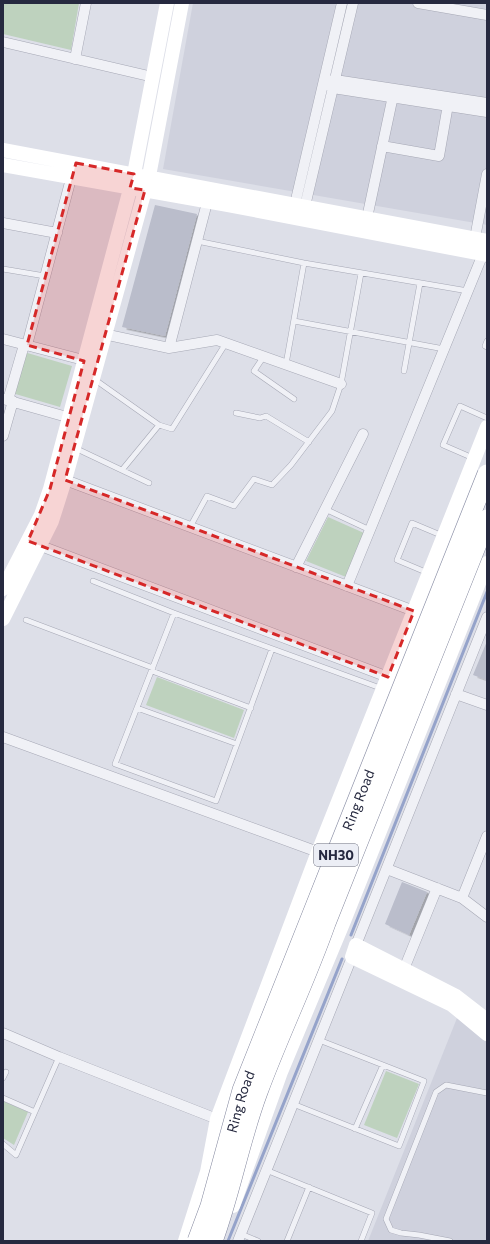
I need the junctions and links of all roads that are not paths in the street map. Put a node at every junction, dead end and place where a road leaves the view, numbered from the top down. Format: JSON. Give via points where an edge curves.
{"nodes":[{"id":1,"x":86,"y":3,"type":"edge"},
{"id":2,"x":167,"y":3,"type":"edge"},
{"id":3,"x":182,"y":3,"type":"edge"},
{"id":4,"x":342,"y":3,"type":"edge"},
{"id":5,"x":352,"y":3,"type":"edge"},
{"id":6,"x":418,"y":3,"type":"edge"},
{"id":7,"x":487,"y":15,"type":"edge"},
{"id":8,"x":3,"y":42,"type":"edge"},
{"id":9,"x":75,"y":59,"type":"junction"},
{"id":10,"x":153,"y":77,"type":"junction"},
{"id":11,"x":323,"y":82,"type":"junction"},
{"id":12,"x":334,"y":84,"type":"junction"},
{"id":13,"x":393,"y":93,"type":"junction"},
{"id":14,"x":449,"y":101,"type":"junction"},
{"id":15,"x":487,"y":103,"type":"edge"},
{"id":16,"x":487,"y":112,"type":"edge"},
{"id":17,"x":382,"y":146,"type":"junction"},
{"id":18,"x":3,"y":150,"type":"edge"},
{"id":19,"x":76,"y":163,"type":"junction"},
{"id":20,"x":3,"y":165,"type":"edge"},
{"id":21,"x":134,"y":174,"type":"junction"},
{"id":22,"x":487,"y":174,"type":"edge"},
{"id":23,"x":149,"y":176,"type":"junction"},
{"id":24,"x":72,"y":177,"type":"junction"},
{"id":25,"x":130,"y":188,"type":"junction"},
{"id":26,"x":145,"y":190,"type":"junction"},
{"id":27,"x":209,"y":195,"type":"junction"},
{"id":28,"x":300,"y":205,"type":"junction"},
{"id":29,"x":367,"y":218,"type":"junction"},
{"id":30,"x":3,"y":223,"type":"edge"},
{"id":31,"x":57,"y":233,"type":"junction"},
{"id":32,"x":197,"y":241,"type":"junction"},
{"id":33,"x":484,"y":246,"type":"edge"},
{"id":34,"x":304,"y":264,"type":"junction"},
{"id":35,"x":4,"y":271,"type":"edge"},
{"id":36,"x":361,"y":273,"type":"junction"},
{"id":37,"x":45,"y":276,"type":"junction"},
{"id":38,"x":420,"y":283,"type":"junction"},
{"id":39,"x":468,"y":291,"type":"junction"},
{"id":40,"x":294,"y":321,"type":"junction"},
{"id":41,"x":351,"y":331,"type":"junction"},
{"id":42,"x":98,"y":333,"type":"junction"},
{"id":43,"x":3,"y":339,"type":"edge"},
{"id":44,"x":487,"y":341,"type":"edge"},
{"id":45,"x":409,"y":342,"type":"junction"},
{"id":46,"x":226,"y":343,"type":"junction"},
{"id":47,"x":26,"y":345,"type":"junction"},
{"id":48,"x":487,"y":347,"type":"edge"},
{"id":49,"x":169,"y":348,"type":"junction"},
{"id":50,"x":444,"y":349,"type":"junction"},
{"id":51,"x":264,"y":356,"type":"junction"},
{"id":52,"x":90,"y":362,"type":"junction"},
{"id":53,"x":286,"y":364,"type":"junction"},
{"id":54,"x":404,"y":371,"type":"dead end"},
{"id":55,"x":93,"y":378,"type":"junction"},
{"id":56,"x":341,"y":384,"type":"junction"},
{"id":57,"x":294,"y":399,"type":"dead end"},
{"id":58,"x":8,"y":400,"type":"edge"},
{"id":59,"x":236,"y":413,"type":"dead end"},
{"id":60,"x":487,"y":418,"type":"edge"},
{"id":61,"x":75,"y":419,"type":"junction"},
{"id":62,"x":159,"y":425,"type":"junction"},
{"id":63,"x":487,"y":427,"type":"edge"},
{"id":64,"x":363,"y":434,"type":"dead end"},
{"id":65,"x":3,"y":436,"type":"edge"},
{"id":66,"x":309,"y":442,"type":"junction"},
{"id":67,"x":74,"y":448,"type":"junction"},
{"id":68,"x":474,"y":459,"type":"junction"},
{"id":69,"x":122,"y":470,"type":"junction"},
{"id":70,"x":487,"y":474,"type":"edge"},
{"id":71,"x":59,"y":478,"type":"junction"},
{"id":72,"x":149,"y":483,"type":"dead end"},
{"id":73,"x":325,"y":509,"type":"junction"},
{"id":74,"x":487,"y":519,"type":"edge"},
{"id":75,"x":190,"y":527,"type":"junction"},
{"id":76,"x":370,"y":530,"type":"junction"},
{"id":77,"x":444,"y":536,"type":"junction"},
{"id":78,"x":34,"y":544,"type":"junction"},
{"id":79,"x":487,"y":563,"type":"edge"},
{"id":80,"x":296,"y":567,"type":"junction"},
{"id":81,"x":429,"y":573,"type":"junction"},
{"id":82,"x":93,"y":581,"type":"dead end"},
{"id":83,"x":347,"y":586,"type":"junction"},
{"id":84,"x":3,"y":590,"type":"edge"},
{"id":85,"x":414,"y":611,"type":"junction"},
{"id":86,"x":174,"y":613,"type":"junction"},
{"id":87,"x":487,"y":617,"type":"edge"},
{"id":88,"x":3,"y":619,"type":"edge"},
{"id":89,"x":26,"y":620,"type":"dead end"},
{"id":90,"x":272,"y":649,"type":"junction"},
{"id":91,"x":152,"y":669,"type":"junction"},
{"id":92,"x":385,"y":683,"type":"junction"},
{"id":93,"x":456,"y":694,"type":"junction"},
{"id":94,"x":487,"y":705,"type":"edge"},
{"id":95,"x":137,"y":708,"type":"junction"},
{"id":96,"x":250,"y":708,"type":"junction"},
{"id":97,"x":3,"y":737,"type":"edge"},
{"id":98,"x":237,"y":744,"type":"junction"},
{"id":99,"x":487,"y":836,"type":"edge"},
{"id":100,"x":318,"y":852,"type":"junction"},
{"id":101,"x":387,"y":869,"type":"junction"},
{"id":102,"x":437,"y":888,"type":"junction"},
{"id":103,"x":462,"y":898,"type":"junction"},
{"id":104,"x":487,"y":917,"type":"edge"},
{"id":105,"x":354,"y":951,"type":"junction"},
{"id":106,"x":404,"y":969,"type":"junction"},
{"id":107,"x":487,"y":1020,"type":"edge"},
{"id":108,"x":3,"y":1033,"type":"edge"},
{"id":109,"x":487,"y":1034,"type":"edge"},
{"id":110,"x":318,"y":1040,"type":"junction"},
{"id":111,"x":59,"y":1058,"type":"junction"},
{"id":112,"x":383,"y":1065,"type":"junction"},
{"id":113,"x":6,"y":1072,"type":"dead end"},
{"id":114,"x":3,"y":1078,"type":"edge"},
{"id":115,"x":487,"y":1093,"type":"edge"},
{"id":116,"x":3,"y":1098,"type":"edge"},
{"id":117,"x":293,"y":1104,"type":"junction"},
{"id":118,"x":35,"y":1112,"type":"junction"},
{"id":119,"x":217,"y":1119,"type":"junction"},
{"id":120,"x":355,"y":1129,"type":"junction"},
{"id":121,"x":3,"y":1144,"type":"edge"},
{"id":122,"x":266,"y":1170,"type":"junction"},
{"id":123,"x":309,"y":1187,"type":"junction"},
{"id":124,"x":199,"y":1200,"type":"junction"},
{"id":125,"x":231,"y":1213,"type":"junction"},
{"id":126,"x":239,"y":1238,"type":"edge"},
{"id":127,"x":184,"y":1241,"type":"edge"},
{"id":128,"x":197,"y":1241,"type":"edge"},
{"id":129,"x":212,"y":1241,"type":"edge"},
{"id":130,"x":221,"y":1241,"type":"edge"},
{"id":131,"x":258,"y":1241,"type":"edge"},
{"id":132,"x":287,"y":1241,"type":"edge"},
{"id":133,"x":361,"y":1241,"type":"edge"},
{"id":134,"x":450,"y":1241,"type":"edge"}],
"edges":[{"from":1,"to":9,"type":"street"},
{"from":2,"to":10,"type":"street"},
{"from":3,"to":23,"type":"street"},
{"from":4,"to":11,"type":"street"},
{"from":5,"to":12,"type":"street"},
{"from":6,"to":7,"type":"street"},
{"from":8,"to":9,"type":"street"},
{"from":9,"to":10,"type":"street"},
{"from":10,"to":21,"type":"street"},
{"from":11,"to":12,"type":"street"},
{"from":11,"to":28,"type":"street"},
{"from":12,"to":13,"type":"street"},
{"from":12,"to":28,"type":"street"},
{"from":13,"to":14,"type":"street"},
{"from":13,"to":17,"type":"street"},
{"from":14,"to":15,"type":"street"},
{"from":14,"to":16,"type":"street"},
{"from":14,"to":17,"type":"street","via":[[440,156]]},
{"from":17,"to":29,"type":"street"},
{"from":18,"to":19,"type":"street"},
{"from":19,"to":21,"type":"street"},
{"from":19,"to":24,"type":"street"},
{"from":20,"to":24,"type":"street"},
{"from":21,"to":23,"type":"street"},
{"from":21,"to":25,"type":"street"},
{"from":22,"to":33,"type":"street"},
{"from":23,"to":26,"type":"street"},
{"from":23,"to":27,"type":"street"},
{"from":24,"to":25,"type":"street"},
{"from":24,"to":31,"type":"street"},
{"from":25,"to":26,"type":"street"},
{"from":25,"to":42,"type":"street"},
{"from":26,"to":27,"type":"street"},
{"from":26,"to":42,"type":"street"},
{"from":27,"to":28,"type":"street"},
{"from":27,"to":32,"type":"street"},
{"from":27,"to":33,"type":"street"},
{"from":28,"to":29,"type":"street"},
{"from":29,"to":33,"type":"street"},
{"from":30,"to":31,"type":"street"},
{"from":31,"to":37,"type":"street"},
{"from":32,"to":34,"type":"lane"},
{"from":32,"to":49,"type":"street"},
{"from":33,"to":39,"type":"street"},
{"from":34,"to":36,"type":"lane"},
{"from":34,"to":40,"type":"lane"},
{"from":35,"to":37,"type":"lane"},
{"from":36,"to":38,"type":"lane"},
{"from":36,"to":41,"type":"lane"},
{"from":37,"to":47,"type":"street"},
{"from":38,"to":39,"type":"lane"},
{"from":38,"to":45,"type":"lane"},
{"from":39,"to":50,"type":"street"},
{"from":40,"to":41,"type":"lane"},
{"from":40,"to":53,"type":"lane"},
{"from":41,"to":45,"type":"lane"},
{"from":41,"to":56,"type":"lane"},
{"from":42,"to":49,"type":"street"},
{"from":42,"to":52,"type":"street"},
{"from":43,"to":47,"type":"street"},
{"from":44,"to":48,"type":"lane"},
{"from":45,"to":50,"type":"lane"},
{"from":45,"to":54,"type":"lane"},
{"from":46,"to":49,"type":"street","via":[[217,340]]},
{"from":46,"to":51,"type":"street"},
{"from":46,"to":62,"type":"lane","via":[[172,429]]},
{"from":47,"to":52,"type":"street"},
{"from":47,"to":58,"type":"street"},
{"from":50,"to":76,"type":"street"},
{"from":51,"to":53,"type":"street"},
{"from":51,"to":57,"type":"lane","via":[[254,371]]},
{"from":52,"to":55,"type":"street"},
{"from":52,"to":61,"type":"street"},
{"from":53,"to":56,"type":"street"},
{"from":55,"to":61,"type":"street"},
{"from":55,"to":62,"type":"lane"},
{"from":56,"to":66,"type":"lane","via":[[332,411]]},
{"from":58,"to":61,"type":"street"},
{"from":58,"to":65,"type":"street"},
{"from":59,"to":66,"type":"lane","via":[[260,418],[266,416]]},
{"from":60,"to":68,"type":"lane","via":[[460,406],[443,445]]},
{"from":61,"to":67,"type":"street"},
{"from":61,"to":71,"type":"street"},
{"from":62,"to":69,"type":"lane"},
{"from":63,"to":68,"type":"street"},
{"from":64,"to":73,"type":"street"},
{"from":66,"to":75,"type":"lane","via":[[272,485],[254,479],[234,506],[207,496]]},
{"from":67,"to":69,"type":"lane"},
{"from":67,"to":71,"type":"street"},
{"from":68,"to":77,"type":"street"},
{"from":69,"to":72,"type":"lane"},
{"from":70,"to":128,"type":"highway","name":"Ring Road","number":"NH30","bridge":true,"via":[[242,1090],[210,1206]]},
{"from":71,"to":75,"type":"street"},
{"from":71,"to":78,"type":"street","via":[[41,515]]},
{"from":73,"to":76,"type":"lane"},
{"from":73,"to":80,"type":"street"},
{"from":74,"to":129,"type":"highway","name":"Ring Road","number":"NH30","bridge":true,"via":[[258,1093]]},
{"from":75,"to":80,"type":"street"},
{"from":76,"to":83,"type":"street"},
{"from":77,"to":81,"type":"street"},
{"from":77,"to":81,"type":"lane","via":[[412,523],[398,560]]},
{"from":78,"to":84,"type":"street"},
{"from":78,"to":88,"type":"street"},
{"from":78,"to":92,"type":"street"},
{"from":79,"to":125,"type":"street","via":[[281,1072]]},
{"from":80,"to":83,"type":"street"},
{"from":81,"to":85,"type":"street"},
{"from":82,"to":86,"type":"lane"},
{"from":83,"to":85,"type":"street"},
{"from":85,"to":92,"type":"street"},
{"from":86,"to":90,"type":"lane"},
{"from":86,"to":91,"type":"lane"},
{"from":87,"to":93,"type":"street"},
{"from":89,"to":91,"type":"lane"},
{"from":90,"to":92,"type":"lane"},
{"from":90,"to":96,"type":"lane"},
{"from":91,"to":95,"type":"lane"},
{"from":91,"to":96,"type":"lane"},
{"from":92,"to":100,"type":"street"},
{"from":93,"to":94,"type":"street"},
{"from":93,"to":101,"type":"street"},
{"from":95,"to":98,"type":"lane"},
{"from":95,"to":98,"type":"lane","via":[[115,764],[216,801]]},
{"from":96,"to":98,"type":"lane"},
{"from":97,"to":100,"type":"street"},
{"from":99,"to":103,"type":"street"},
{"from":100,"to":119,"type":"street"},
{"from":101,"to":102,"type":"street"},
{"from":101,"to":105,"type":"street"},
{"from":102,"to":103,"type":"street"},
{"from":102,"to":106,"type":"street"},
{"from":103,"to":104,"type":"street"},
{"from":105,"to":106,"type":"street"},
{"from":105,"to":109,"type":"street","via":[[452,1005]]},
{"from":105,"to":110,"type":"street"},
{"from":106,"to":107,"type":"street","via":[[456,996]]},
{"from":108,"to":111,"type":"street"},
{"from":110,"to":112,"type":"lane"},
{"from":110,"to":117,"type":"street"},
{"from":111,"to":118,"type":"lane"},
{"from":111,"to":119,"type":"street"},
{"from":112,"to":120,"type":"lane"},
{"from":112,"to":120,"type":"lane","via":[[424,1081],[398,1146]]},
{"from":113,"to":114,"type":"lane"},
{"from":115,"to":134,"type":"lane","via":[[446,1085],[436,1092],[386,1219],[391,1230]]},
{"from":116,"to":118,"type":"lane"},
{"from":117,"to":120,"type":"lane"},
{"from":117,"to":122,"type":"street"},
{"from":118,"to":121,"type":"lane","via":[[16,1155]]},
{"from":119,"to":124,"type":"street"},
{"from":122,"to":123,"type":"lane"},
{"from":122,"to":126,"type":"street"},
{"from":123,"to":132,"type":"lane"},
{"from":123,"to":133,"type":"lane","via":[[372,1213]]},
{"from":124,"to":125,"type":"street"},
{"from":124,"to":127,"type":"street"},
{"from":125,"to":130,"type":"street"},
{"from":126,"to":131,"type":"lane"}]}
